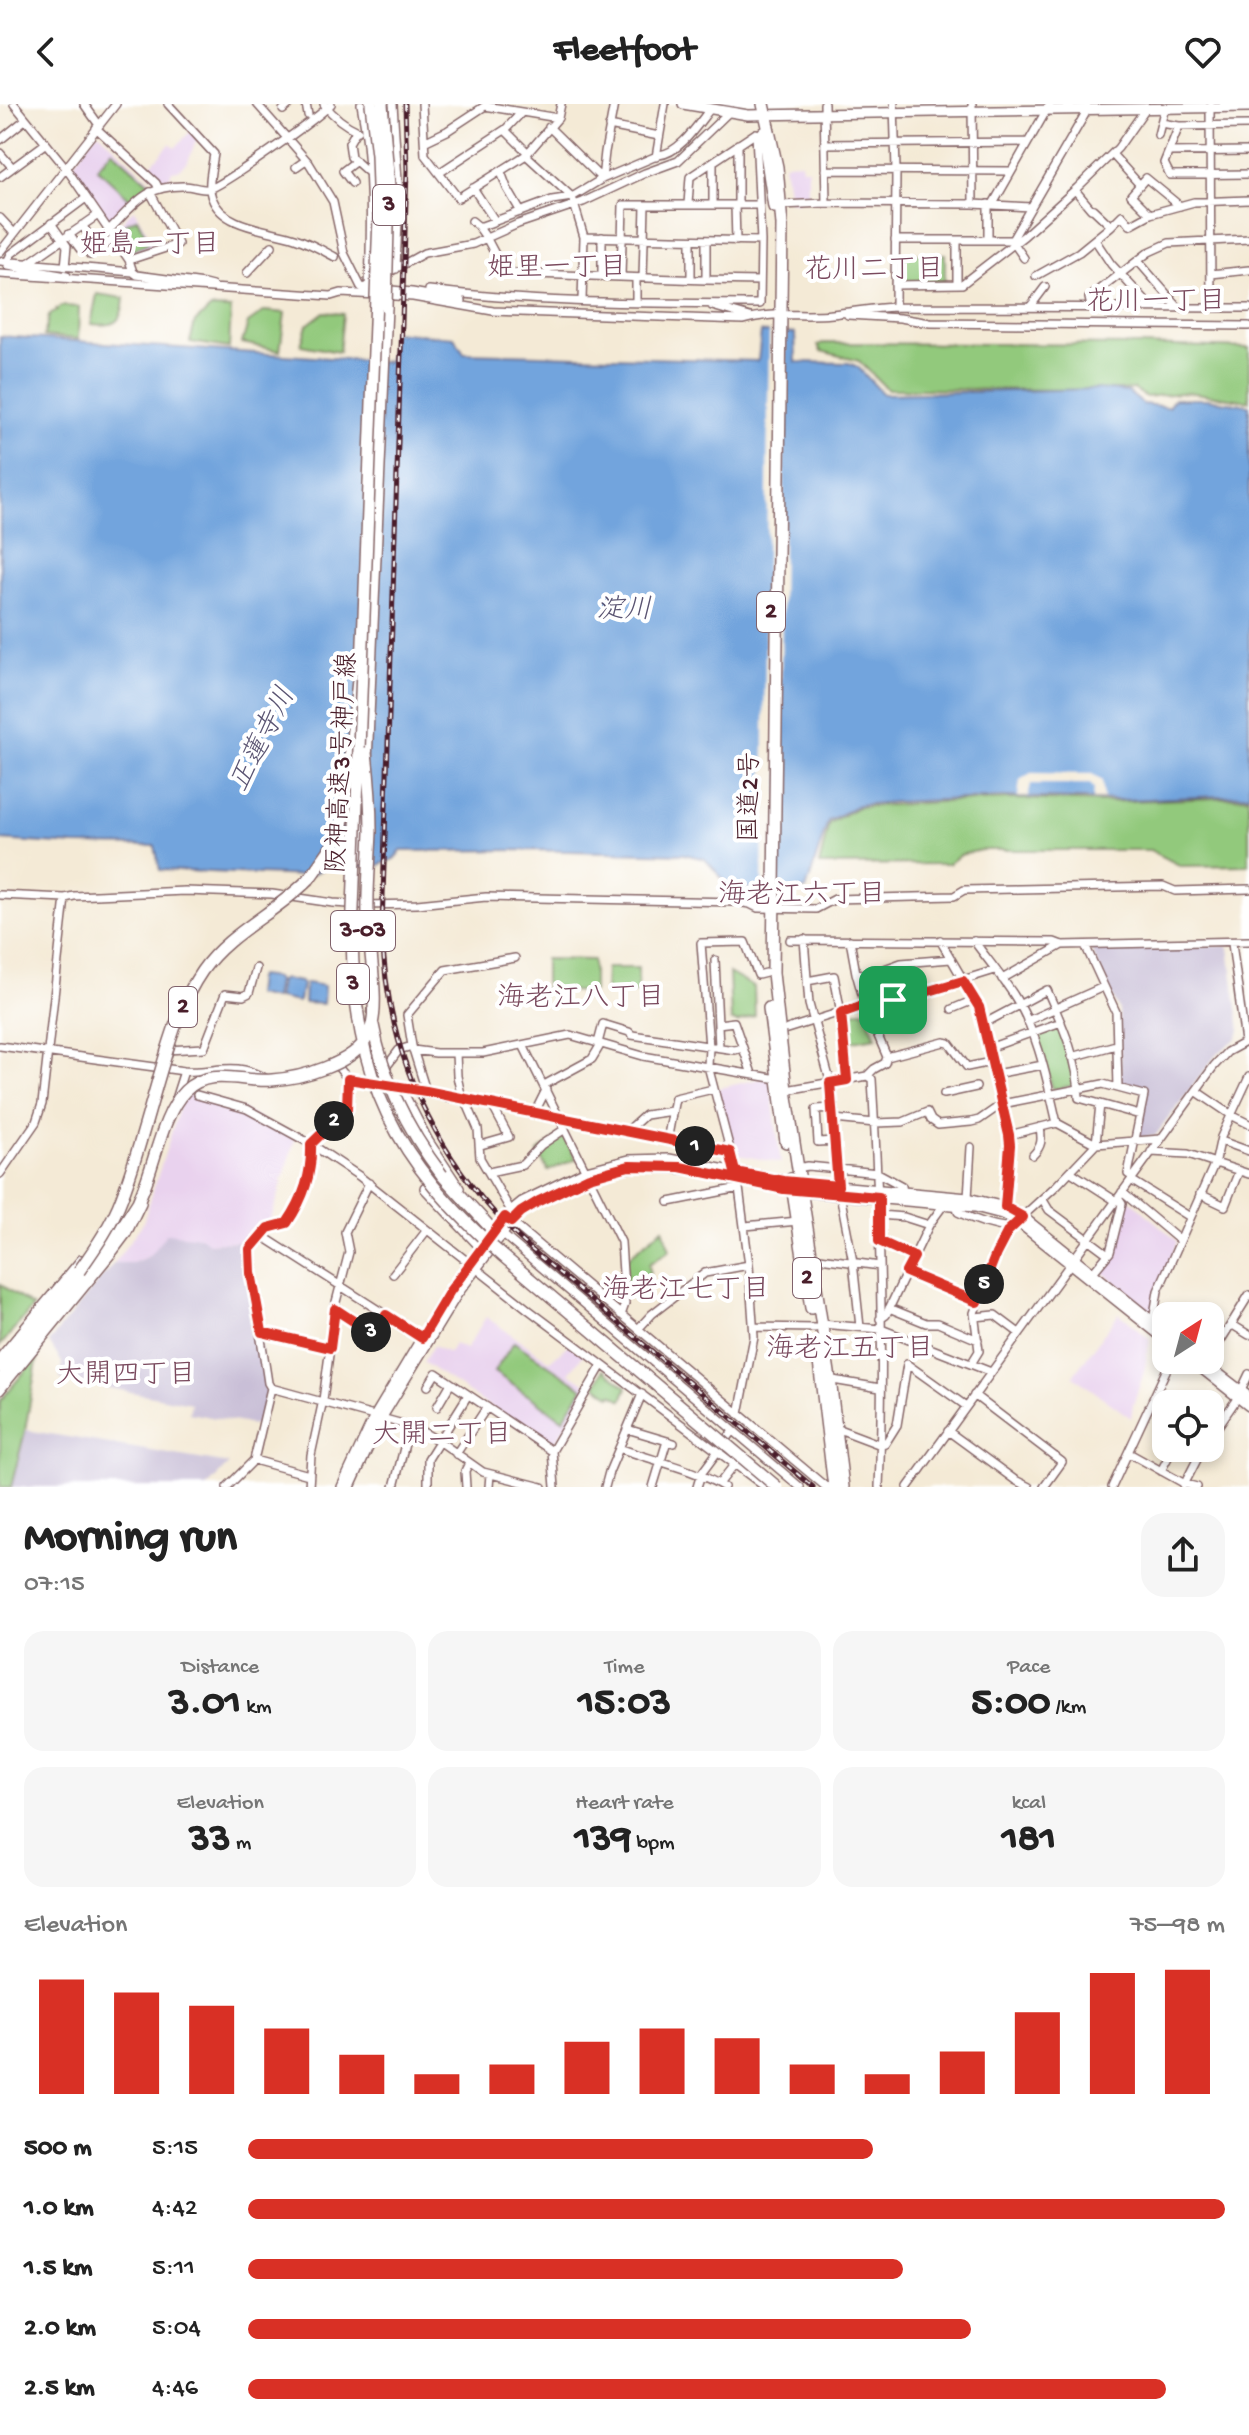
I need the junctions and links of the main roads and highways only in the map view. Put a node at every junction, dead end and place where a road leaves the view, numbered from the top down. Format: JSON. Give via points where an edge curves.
{"nodes":[{"id":1,"x":371,"y":104,"type":"edge"},
{"id":2,"x":383,"y":104,"type":"edge"},
{"id":3,"x":683,"y":104,"type":"edge"},
{"id":4,"x":1126,"y":106,"type":"edge"},
{"id":5,"x":1165,"y":106,"type":"edge"},
{"id":6,"x":1210,"y":106,"type":"edge"},
{"id":7,"x":1048,"y":107,"type":"edge"},
{"id":8,"x":1249,"y":107,"type":"edge"},
{"id":9,"x":894,"y":108,"type":"edge"},
{"id":10,"x":972,"y":108,"type":"edge"},
{"id":11,"x":1090,"y":108,"type":"edge"},
{"id":12,"x":761,"y":109,"type":"edge"},
{"id":13,"x":824,"y":109,"type":"edge"},
{"id":14,"x":778,"y":318,"type":"junction"},
{"id":15,"x":361,"y":664,"type":"junction"},
{"id":16,"x":366,"y":753,"type":"junction"},
{"id":17,"x":357,"y":856,"type":"junction"},
{"id":18,"x":770,"y":906,"type":"junction"},
{"id":19,"x":797,"y":1187,"type":"junction"},
{"id":20,"x":879,"y":1194,"type":"junction"},
{"id":21,"x":1017,"y":1222,"type":"junction"},
{"id":22,"x":497,"y":1233,"type":"junction"},
{"id":23,"x":482,"y":1247,"type":"junction"},
{"id":24,"x":1072,"y":1261,"type":"junction"},
{"id":25,"x":473,"y":1266,"type":"junction"},
{"id":26,"x":82,"y":1274,"type":"junction"},
{"id":27,"x":1152,"y":1320,"type":"edge"},
{"id":28,"x":818,"y":1326,"type":"junction"},
{"id":29,"x":1152,"y":1328,"type":"edge"},
{"id":30,"x":0,"y":1367,"type":"edge"},
{"id":31,"x":1211,"y":1374,"type":"edge"},
{"id":32,"x":1220,"y":1374,"type":"edge"},
{"id":33,"x":826,"y":1379,"type":"junction"},
{"id":34,"x":0,"y":1381,"type":"edge"},
{"id":35,"x":1239,"y":1394,"type":"junction"},
{"id":36,"x":1249,"y":1397,"type":"edge"},
{"id":37,"x":1249,"y":1406,"type":"edge"},
{"id":38,"x":378,"y":1417,"type":"junction"},
{"id":39,"x":342,"y":1487,"type":"edge"},
{"id":40,"x":350,"y":1487,"type":"edge"},
{"id":41,"x":777,"y":1487,"type":"edge"},
{"id":42,"x":787,"y":1487,"type":"edge"},
{"id":43,"x":834,"y":1487,"type":"edge"},
{"id":44,"x":843,"y":1487,"type":"edge"}],
"edges":[{"from":1,"to":15,"type":"highway","name":"阪神高速3号神戸線","number":"3","bridge":true,"via":[[379,217]]},
{"from":2,"to":16,"type":"highway","name":"阪神高速3号神戸線","number":"3","bridge":true,"via":[[390,156]]},
{"from":3,"to":12,"type":"main road","via":[[729,112]]},
{"from":4,"to":5,"type":"main road"},
{"from":4,"to":11,"type":"main road"},
{"from":5,"to":6,"type":"main road"},
{"from":6,"to":8,"type":"main road"},
{"from":7,"to":10,"type":"main road"},
{"from":7,"to":11,"type":"main road"},
{"from":9,"to":10,"type":"main road"},
{"from":9,"to":13,"type":"main road"},
{"from":12,"to":13,"type":"main road"},
{"from":12,"to":14,"type":"highway","name":"国道2号","number":"2","via":[[774,205]]},
{"from":12,"to":14,"type":"highway","name":"国道2号","number":"2","via":[[781,205]]},
{"from":14,"to":18,"type":"highway","name":"国道2号","number":"2"},
{"from":15,"to":17,"type":"highway","name":"阪神高速3号神戸線","number":"3","bridge":true},
{"from":15,"to":26,"type":"highway","number":"2","bridge":true,"via":[[346,804],[335,842],[296,892],[223,947],[195,983],[173,1030],[121,1199]]},
{"from":16,"to":17,"type":"highway","name":"阪神高速3号神戸線","number":"3","bridge":true},
{"from":16,"to":26,"type":"highway","number":"2","bridge":true,"via":[[374,1006],[368,1037],[346,1058],[297,1076],[212,1077],[189,1087],[168,1121],[138,1202]]},
{"from":17,"to":22,"type":"highway","number":"3-03","bridge":true,"via":[[377,1046],[397,1103],[442,1175]]},
{"from":17,"to":23,"type":"highway","bridge":true,"via":[[346,914],[345,961],[359,1063],[378,1113],[404,1159]]},
{"from":17,"to":41,"type":"highway","name":"阪神高速3号神戸線","number":"3","bridge":true,"via":[[352,959],[358,1025],[374,1086],[409,1154],[494,1248]]},
{"from":17,"to":42,"type":"highway","name":"阪神高速3号神戸線","number":"3","bridge":true,"via":[[365,1025],[381,1084],[414,1150],[498,1243]]},
{"from":18,"to":19,"type":"highway","name":"国道2号","number":"2"},
{"from":18,"to":19,"type":"highway","name":"国道2号","number":"2","via":[[766,973],[771,1031]]},
{"from":19,"to":20,"type":"main road"},
{"from":19,"to":22,"type":"main road","via":[[737,1180],[682,1160],[616,1162],[534,1195]]},
{"from":19,"to":28,"type":"highway","name":"国道2号","number":"2","via":[[812,1257]]},
{"from":19,"to":28,"type":"highway","name":"国道2号","number":"2","via":[[798,1221]]},
{"from":20,"to":21,"type":"main road","via":[[989,1210]]},
{"from":20,"to":21,"type":"main road","via":[[968,1198],[1005,1207]]},
{"from":21,"to":24,"type":"main road"},
{"from":22,"to":23,"type":"main road"},
{"from":22,"to":25,"type":"main road"},
{"from":23,"to":25,"type":"main road"},
{"from":24,"to":27,"type":"main road"},
{"from":24,"to":29,"type":"main road"},
{"from":25,"to":38,"type":"main road"},
{"from":25,"to":38,"type":"main road","via":[[422,1338]]},
{"from":26,"to":30,"type":"highway","number":"2"},
{"from":26,"to":34,"type":"highway","number":"2"},
{"from":28,"to":33,"type":"highway","name":"国道2号","number":"2"},
{"from":31,"to":35,"type":"main road"},
{"from":32,"to":35,"type":"main road"},
{"from":33,"to":43,"type":"highway","name":"国道2号","number":"2"},
{"from":33,"to":44,"type":"highway","name":"国道2号","number":"2"},
{"from":35,"to":36,"type":"main road"},
{"from":35,"to":37,"type":"main road"},
{"from":38,"to":39,"type":"main road"},
{"from":38,"to":40,"type":"main road"}]}
